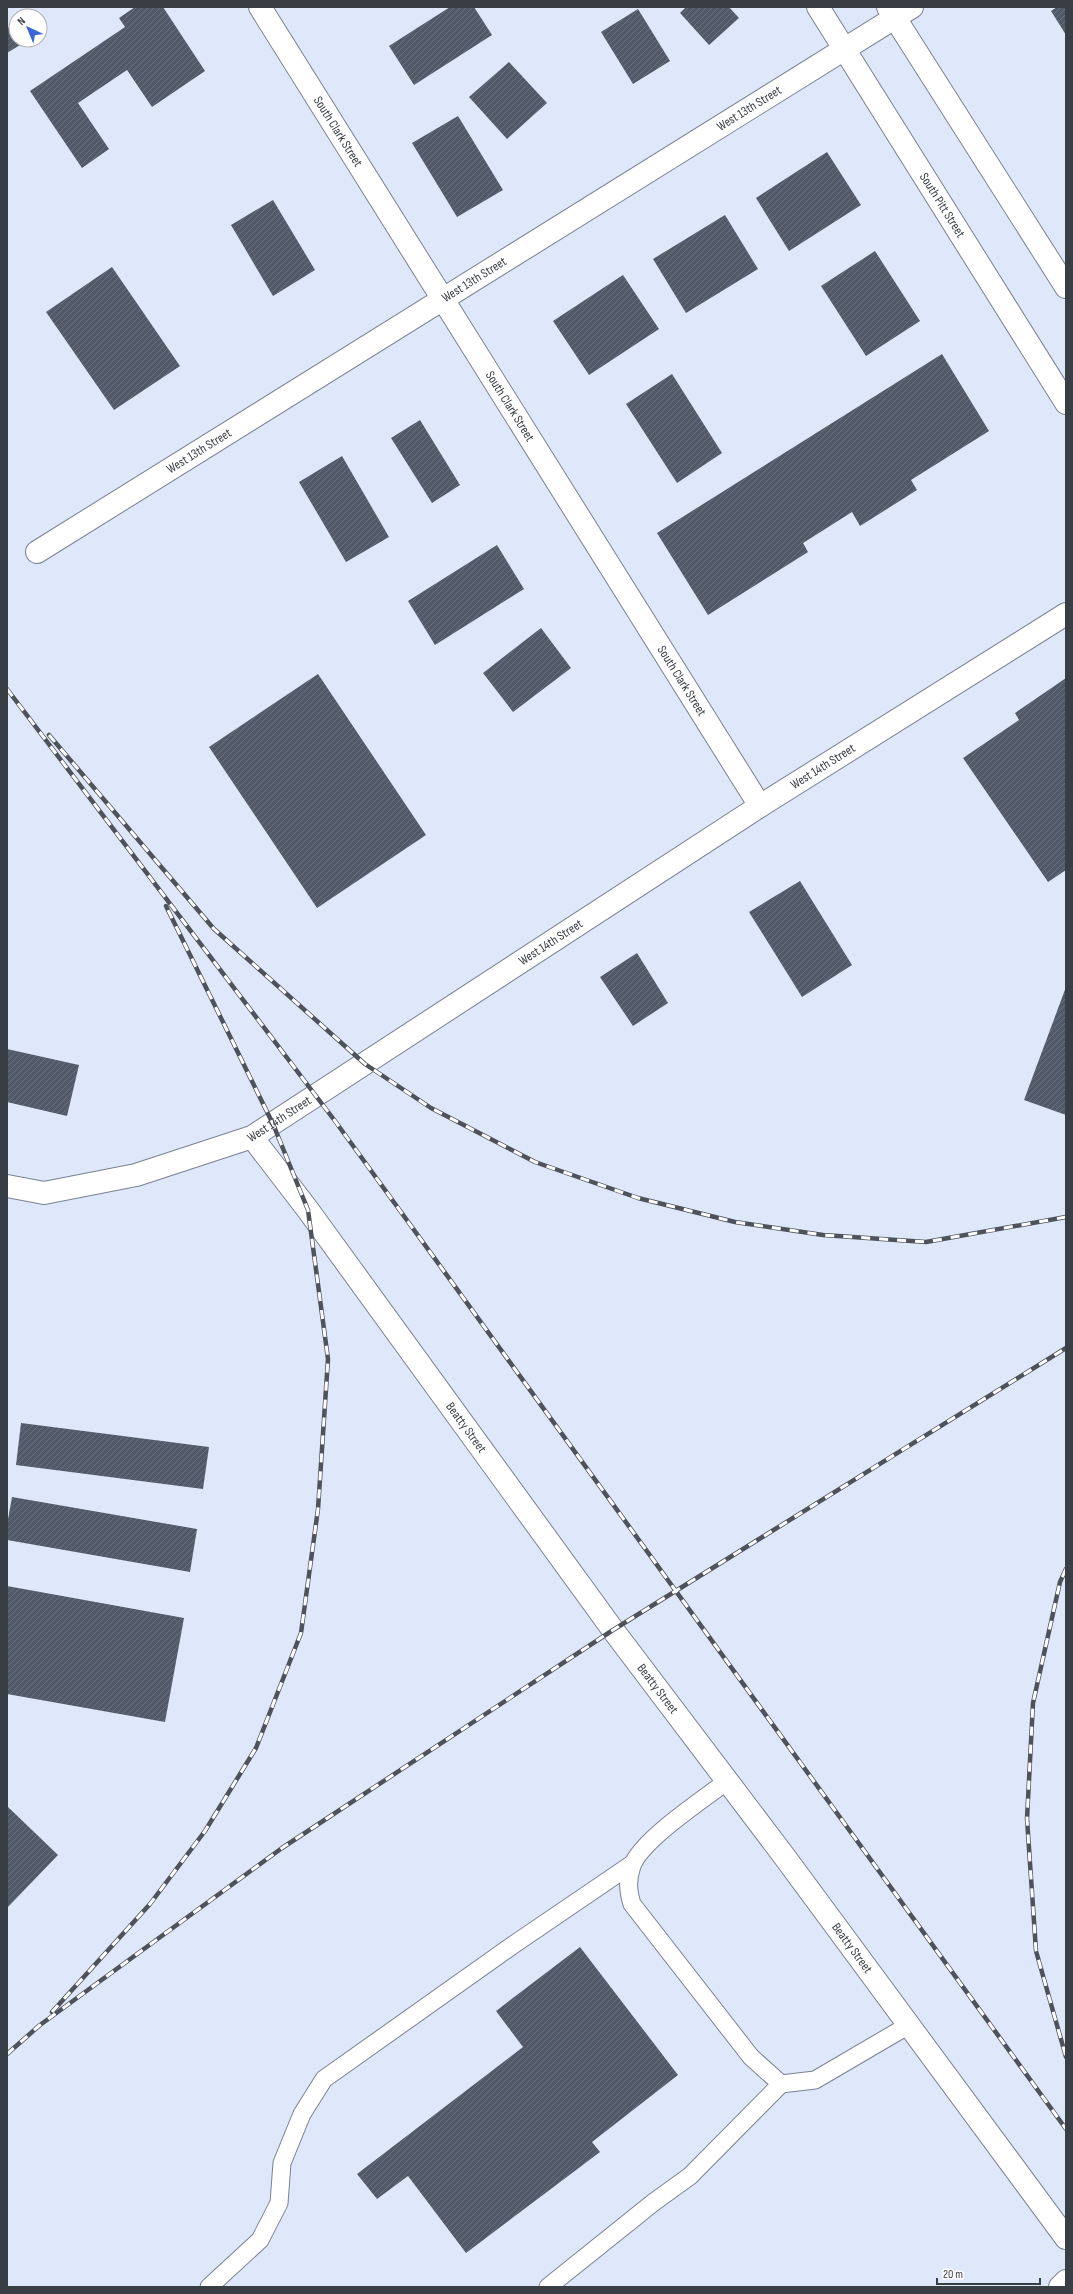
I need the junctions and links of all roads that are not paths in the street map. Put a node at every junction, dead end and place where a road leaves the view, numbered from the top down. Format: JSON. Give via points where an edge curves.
{"nodes":[{"id":1,"x":260,"y":7,"type":"edge"},
{"id":2,"x":818,"y":7,"type":"edge"},
{"id":3,"x":898,"y":11,"type":"edge"},
{"id":4,"x":844,"y":49,"type":"junction"},
{"id":5,"x":1066,"y":287,"type":"edge"},
{"id":6,"x":443,"y":299,"type":"junction"},
{"id":7,"x":1066,"y":403,"type":"edge"},
{"id":8,"x":37,"y":552,"type":"dead end"},
{"id":9,"x":1066,"y":614,"type":"edge"},
{"id":10,"x":760,"y":806,"type":"junction"},
{"id":11,"x":252,"y":1137,"type":"junction"},
{"id":12,"x":7,"y":1186,"type":"edge"},
{"id":13,"x":727,"y":1781,"type":"junction"},
{"id":14,"x":632,"y":1864,"type":"junction"},
{"id":15,"x":909,"y":2025,"type":"junction"},
{"id":16,"x":782,"y":2084,"type":"junction"},
{"id":17,"x":1066,"y":2238,"type":"edge"},
{"id":18,"x":1066,"y":2281,"type":"edge"},
{"id":19,"x":209,"y":2287,"type":"edge"},
{"id":20,"x":548,"y":2287,"type":"edge"},
{"id":21,"x":1060,"y":2287,"type":"edge"}],
"edges":[{"from":1,"to":6,"type":"street","name":"South Clark Street"},
{"from":2,"to":4,"type":"street","name":"South Pitt Street"},
{"from":3,"to":4,"type":"street","name":"West 13th Street"},
{"from":3,"to":5,"type":"street"},
{"from":4,"to":6,"type":"street","name":"West 13th Street"},
{"from":4,"to":7,"type":"street","name":"South Pitt Street"},
{"from":6,"to":8,"type":"street","name":"West 13th Street"},
{"from":6,"to":10,"type":"street","name":"South Clark Street"},
{"from":9,"to":10,"type":"street","name":"West 14th Street"},
{"from":10,"to":11,"type":"street","name":"West 14th Street"},
{"from":11,"to":12,"type":"street","name":"West 14th Street","via":[[136,1175],[44,1193]]},
{"from":11,"to":13,"type":"street","name":"Beatty Street","via":[[613,1630]]},
{"from":13,"to":14,"type":"lane","via":[[650,1841]]},
{"from":13,"to":15,"type":"street","name":"Beatty Street"},
{"from":14,"to":16,"type":"lane","via":[[627,1886],[632,1904],[751,2057]]},
{"from":14,"to":19,"type":"lane","via":[[512,1945],[324,2079],[302,2114],[282,2163],[278,2203],[260,2240]]},
{"from":15,"to":16,"type":"lane","via":[[815,2080]]},
{"from":15,"to":17,"type":"street","name":"Beatty Street"},
{"from":16,"to":20,"type":"lane","via":[[690,2176]]},
{"from":18,"to":21,"type":"street"}]}
